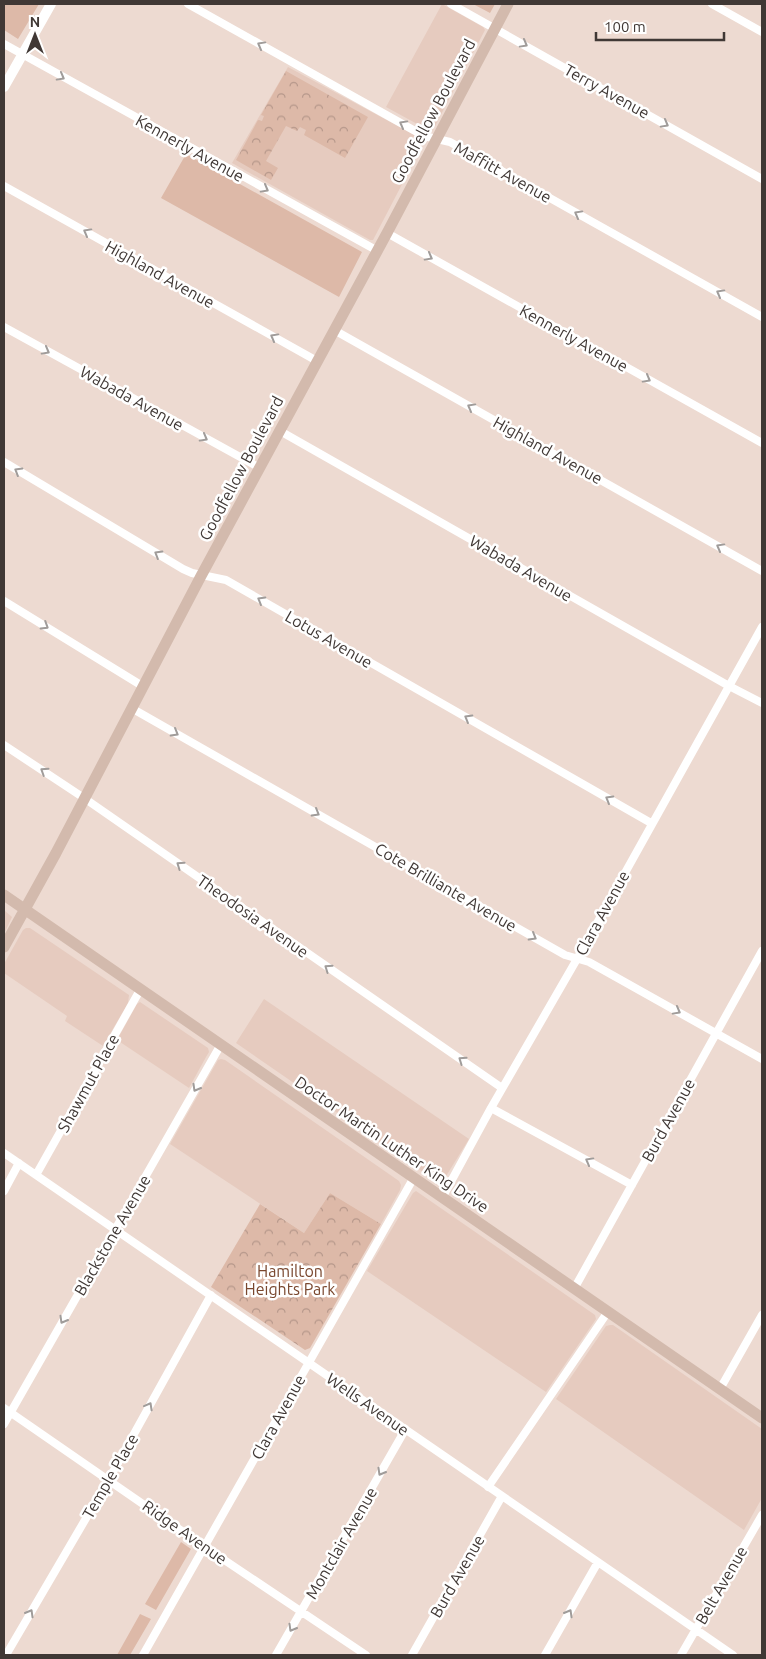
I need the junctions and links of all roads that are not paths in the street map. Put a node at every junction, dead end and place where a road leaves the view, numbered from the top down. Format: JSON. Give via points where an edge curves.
{"nodes":[{"id":1,"x":52,"y":4,"type":"edge"},
{"id":2,"x":188,"y":4,"type":"edge"},
{"id":3,"x":450,"y":4,"type":"edge"},
{"id":4,"x":508,"y":4,"type":"edge"},
{"id":5,"x":712,"y":4,"type":"edge"},
{"id":6,"x":495,"y":28,"type":"junction"},
{"id":7,"x":762,"y":32,"type":"edge"},
{"id":8,"x":4,"y":44,"type":"edge"},
{"id":9,"x":22,"y":55,"type":"junction"},
{"id":10,"x":4,"y":87,"type":"edge"},
{"id":11,"x":437,"y":139,"type":"junction"},
{"id":12,"x":762,"y":179,"type":"edge"},
{"id":13,"x":4,"y":186,"type":"edge"},
{"id":14,"x":387,"y":233,"type":"junction"},
{"id":15,"x":376,"y":250,"type":"junction"},
{"id":16,"x":762,"y":317,"type":"edge"},
{"id":17,"x":4,"y":327,"type":"edge"},
{"id":18,"x":334,"y":330,"type":"junction"},
{"id":19,"x":317,"y":361,"type":"junction"},
{"id":20,"x":280,"y":431,"type":"junction"},
{"id":21,"x":762,"y":443,"type":"edge"},
{"id":22,"x":4,"y":462,"type":"edge"},
{"id":23,"x":260,"y":468,"type":"junction"},
{"id":24,"x":762,"y":571,"type":"edge"},
{"id":25,"x":201,"y":576,"type":"junction"},
{"id":26,"x":4,"y":601,"type":"edge"},
{"id":27,"x":762,"y":626,"type":"edge"},
{"id":28,"x":730,"y":686,"type":"junction"},
{"id":29,"x":144,"y":687,"type":"junction"},
{"id":30,"x":762,"y":703,"type":"edge"},
{"id":31,"x":133,"y":709,"type":"junction"},
{"id":32,"x":4,"y":745,"type":"edge"},
{"id":33,"x":84,"y":798,"type":"junction"},
{"id":34,"x":651,"y":823,"type":"junction"},
{"id":35,"x":4,"y":895,"type":"edge"},
{"id":36,"x":25,"y":910,"type":"junction"},
{"id":37,"x":4,"y":947,"type":"edge"},
{"id":38,"x":762,"y":951,"type":"edge"},
{"id":39,"x":577,"y":959,"type":"junction"},
{"id":40,"x":140,"y":990,"type":"junction"},
{"id":41,"x":716,"y":1033,"type":"junction"},
{"id":42,"x":220,"y":1046,"type":"junction"},
{"id":43,"x":762,"y":1059,"type":"edge"},
{"id":44,"x":502,"y":1088,"type":"junction"},
{"id":45,"x":491,"y":1108,"type":"junction"},
{"id":46,"x":4,"y":1153,"type":"edge"},
{"id":47,"x":19,"y":1163,"type":"junction"},
{"id":48,"x":36,"y":1175,"type":"junction"},
{"id":49,"x":413,"y":1179,"type":"junction"},
{"id":50,"x":632,"y":1185,"type":"junction"},
{"id":51,"x":4,"y":1190,"type":"edge"},
{"id":52,"x":442,"y":1198,"type":"junction"},
{"id":53,"x":114,"y":1230,"type":"junction"},
{"id":54,"x":574,"y":1289,"type":"junction"},
{"id":55,"x":211,"y":1295,"type":"junction"},
{"id":56,"x":607,"y":1313,"type":"junction"},
{"id":57,"x":762,"y":1315,"type":"edge"},
{"id":58,"x":308,"y":1362,"type":"junction"},
{"id":59,"x":720,"y":1389,"type":"junction"},
{"id":60,"x":7,"y":1410,"type":"edge"},
{"id":61,"x":762,"y":1418,"type":"edge"},
{"id":62,"x":4,"y":1424,"type":"edge"},
{"id":63,"x":405,"y":1430,"type":"junction"},
{"id":64,"x":109,"y":1479,"type":"junction"},
{"id":65,"x":488,"y":1487,"type":"junction"},
{"id":66,"x":502,"y":1496,"type":"junction"},
{"id":67,"x":762,"y":1515,"type":"edge"},
{"id":68,"x":205,"y":1547,"type":"junction"},
{"id":69,"x":598,"y":1562,"type":"junction"},
{"id":70,"x":301,"y":1612,"type":"junction"},
{"id":71,"x":696,"y":1629,"type":"junction"},
{"id":72,"x":6,"y":1655,"type":"edge"},
{"id":73,"x":143,"y":1655,"type":"edge"},
{"id":74,"x":276,"y":1655,"type":"edge"},
{"id":75,"x":366,"y":1655,"type":"edge"},
{"id":76,"x":412,"y":1655,"type":"edge"},
{"id":77,"x":545,"y":1655,"type":"edge"},
{"id":78,"x":681,"y":1655,"type":"edge"},
{"id":79,"x":733,"y":1655,"type":"edge"}],
"edges":[{"from":1,"to":9,"type":"street"},
{"from":11,"to":2,"type":"street","name":"Maffitt Avenue","one_way":true,"via":[[424,136]]},
{"from":3,"to":6,"type":"street","name":"Terry Avenue"},
{"from":4,"to":6,"type":"main road","name":"Goodfellow Boulevard"},
{"from":5,"to":7,"type":"street"},
{"from":6,"to":11,"type":"main road","name":"Goodfellow Boulevard"},
{"from":6,"to":12,"type":"street","name":"Terry Avenue","one_way":true},
{"from":8,"to":9,"type":"street","name":"Kennerly Avenue"},
{"from":9,"to":10,"type":"street"},
{"from":9,"to":15,"type":"street","name":"Kennerly Avenue","one_way":true},
{"from":11,"to":14,"type":"main road","name":"Goodfellow Boulevard"},
{"from":16,"to":11,"type":"street","name":"Maffitt Avenue","one_way":true,"via":[[450,142]]},
{"from":19,"to":13,"type":"street","name":"Highland Avenue","one_way":true},
{"from":14,"to":15,"type":"main road","name":"Goodfellow Boulevard"},
{"from":14,"to":21,"type":"street","name":"Kennerly Avenue","one_way":true},
{"from":15,"to":18,"type":"main road","name":"Goodfellow Boulevard"},
{"from":17,"to":23,"type":"street","name":"Wabada Avenue","one_way":true},
{"from":18,"to":19,"type":"main road","name":"Goodfellow Boulevard"},
{"from":24,"to":18,"type":"street","name":"Highland Avenue","one_way":true},
{"from":19,"to":20,"type":"main road","name":"Goodfellow Boulevard"},
{"from":20,"to":23,"type":"main road","name":"Goodfellow Boulevard"},
{"from":20,"to":28,"type":"street","name":"Wabada Avenue"},
{"from":25,"to":22,"type":"street","name":"Lotus Avenue","one_way":true,"via":[[183,569]]},
{"from":23,"to":25,"type":"main road","name":"Goodfellow Boulevard"},
{"from":25,"to":29,"type":"main road","name":"Goodfellow Boulevard"},
{"from":34,"to":25,"type":"street","name":"Lotus Avenue","one_way":true,"via":[[226,580]]},
{"from":26,"to":29,"type":"street","one_way":true},
{"from":27,"to":28,"type":"street","name":"Clara Avenue"},
{"from":28,"to":30,"type":"street","name":"Wabada Avenue"},
{"from":28,"to":34,"type":"street","name":"Clara Avenue"},
{"from":29,"to":31,"type":"main road","name":"Goodfellow Boulevard"},
{"from":31,"to":33,"type":"main road","name":"Goodfellow Boulevard"},
{"from":31,"to":39,"type":"street","name":"Cote Brilliante Avenue","one_way":true},
{"from":33,"to":32,"type":"street","name":"Theodosia Avenue","one_way":true},
{"from":33,"to":36,"type":"main road","name":"Goodfellow Boulevard"},
{"from":44,"to":33,"type":"street","name":"Theodosia Avenue","one_way":true},
{"from":34,"to":39,"type":"street","name":"Clara Avenue"},
{"from":35,"to":36,"type":"main road","name":"Doctor Martin Luther King Drive"},
{"from":36,"to":37,"type":"main road","name":"Goodfellow Boulevard"},
{"from":36,"to":40,"type":"main road","name":"Doctor Martin Luther King Drive"},
{"from":38,"to":41,"type":"street","name":"Burd Avenue"},
{"from":39,"to":41,"type":"street","name":"Cote Brilliante Avenue","one_way":true,"via":[[589,962]]},
{"from":39,"to":44,"type":"street","name":"Clara Avenue"},
{"from":40,"to":42,"type":"main road","name":"Doctor Martin Luther King Drive"},
{"from":40,"to":48,"type":"street","name":"Shawmut Place"},
{"from":41,"to":43,"type":"street","name":"Cote Brilliante Avenue"},
{"from":41,"to":50,"type":"street","name":"Burd Avenue"},
{"from":42,"to":49,"type":"main road","name":"Doctor Martin Luther King Drive"},
{"from":42,"to":53,"type":"street","name":"Blackstone Avenue","one_way":true},
{"from":44,"to":45,"type":"street","name":"Clara Avenue"},
{"from":50,"to":45,"type":"street","one_way":true},
{"from":45,"to":52,"type":"street","name":"Clara Avenue"},
{"from":46,"to":47,"type":"street","name":"Wells Avenue"},
{"from":47,"to":48,"type":"street","name":"Wells Avenue"},
{"from":47,"to":51,"type":"street"},
{"from":48,"to":53,"type":"street","name":"Wells Avenue"},
{"from":49,"to":52,"type":"main road","name":"Doctor Martin Luther King Drive"},
{"from":49,"to":58,"type":"street","name":"Clara Avenue"},
{"from":50,"to":54,"type":"street","name":"Burd Avenue"},
{"from":52,"to":54,"type":"main road","name":"Doctor Martin Luther King Drive"},
{"from":53,"to":55,"type":"street","name":"Wells Avenue"},
{"from":53,"to":60,"type":"street","name":"Blackstone Avenue","one_way":true},
{"from":54,"to":56,"type":"main road","name":"Doctor Martin Luther King Drive"},
{"from":55,"to":58,"type":"street","name":"Wells Avenue"},
{"from":64,"to":55,"type":"street","name":"Temple Place","one_way":true},
{"from":56,"to":59,"type":"main road","name":"Doctor Martin Luther King Drive"},
{"from":56,"to":65,"type":"street"},
{"from":57,"to":59,"type":"street"},
{"from":58,"to":63,"type":"street","name":"Wells Avenue"},
{"from":58,"to":68,"type":"street","name":"Clara Avenue"},
{"from":59,"to":61,"type":"main road","name":"Doctor Martin Luther King Drive"},
{"from":60,"to":62,"type":"street","name":"Blackstone Avenue"},
{"from":60,"to":64,"type":"street","name":"Ridge Avenue"},
{"from":63,"to":65,"type":"street","name":"Wells Avenue"},
{"from":63,"to":70,"type":"street","name":"Montclair Avenue","one_way":true},
{"from":64,"to":68,"type":"street","name":"Ridge Avenue"},
{"from":72,"to":64,"type":"street","name":"Temple Place","one_way":true},
{"from":65,"to":66,"type":"street","name":"Wells Avenue"},
{"from":66,"to":69,"type":"street","name":"Wells Avenue"},
{"from":66,"to":76,"type":"street","name":"Burd Avenue"},
{"from":67,"to":71,"type":"street","name":"Belt Avenue"},
{"from":68,"to":70,"type":"street","name":"Ridge Avenue"},
{"from":68,"to":73,"type":"street","name":"Clara Avenue"},
{"from":69,"to":71,"type":"street","name":"Wells Avenue"},
{"from":77,"to":69,"type":"street","one_way":true},
{"from":70,"to":74,"type":"street","name":"Montclair Avenue","one_way":true},
{"from":70,"to":75,"type":"street","name":"Ridge Avenue"},
{"from":71,"to":78,"type":"street","name":"Belt Avenue"},
{"from":71,"to":79,"type":"street","name":"Wells Avenue"}]}
